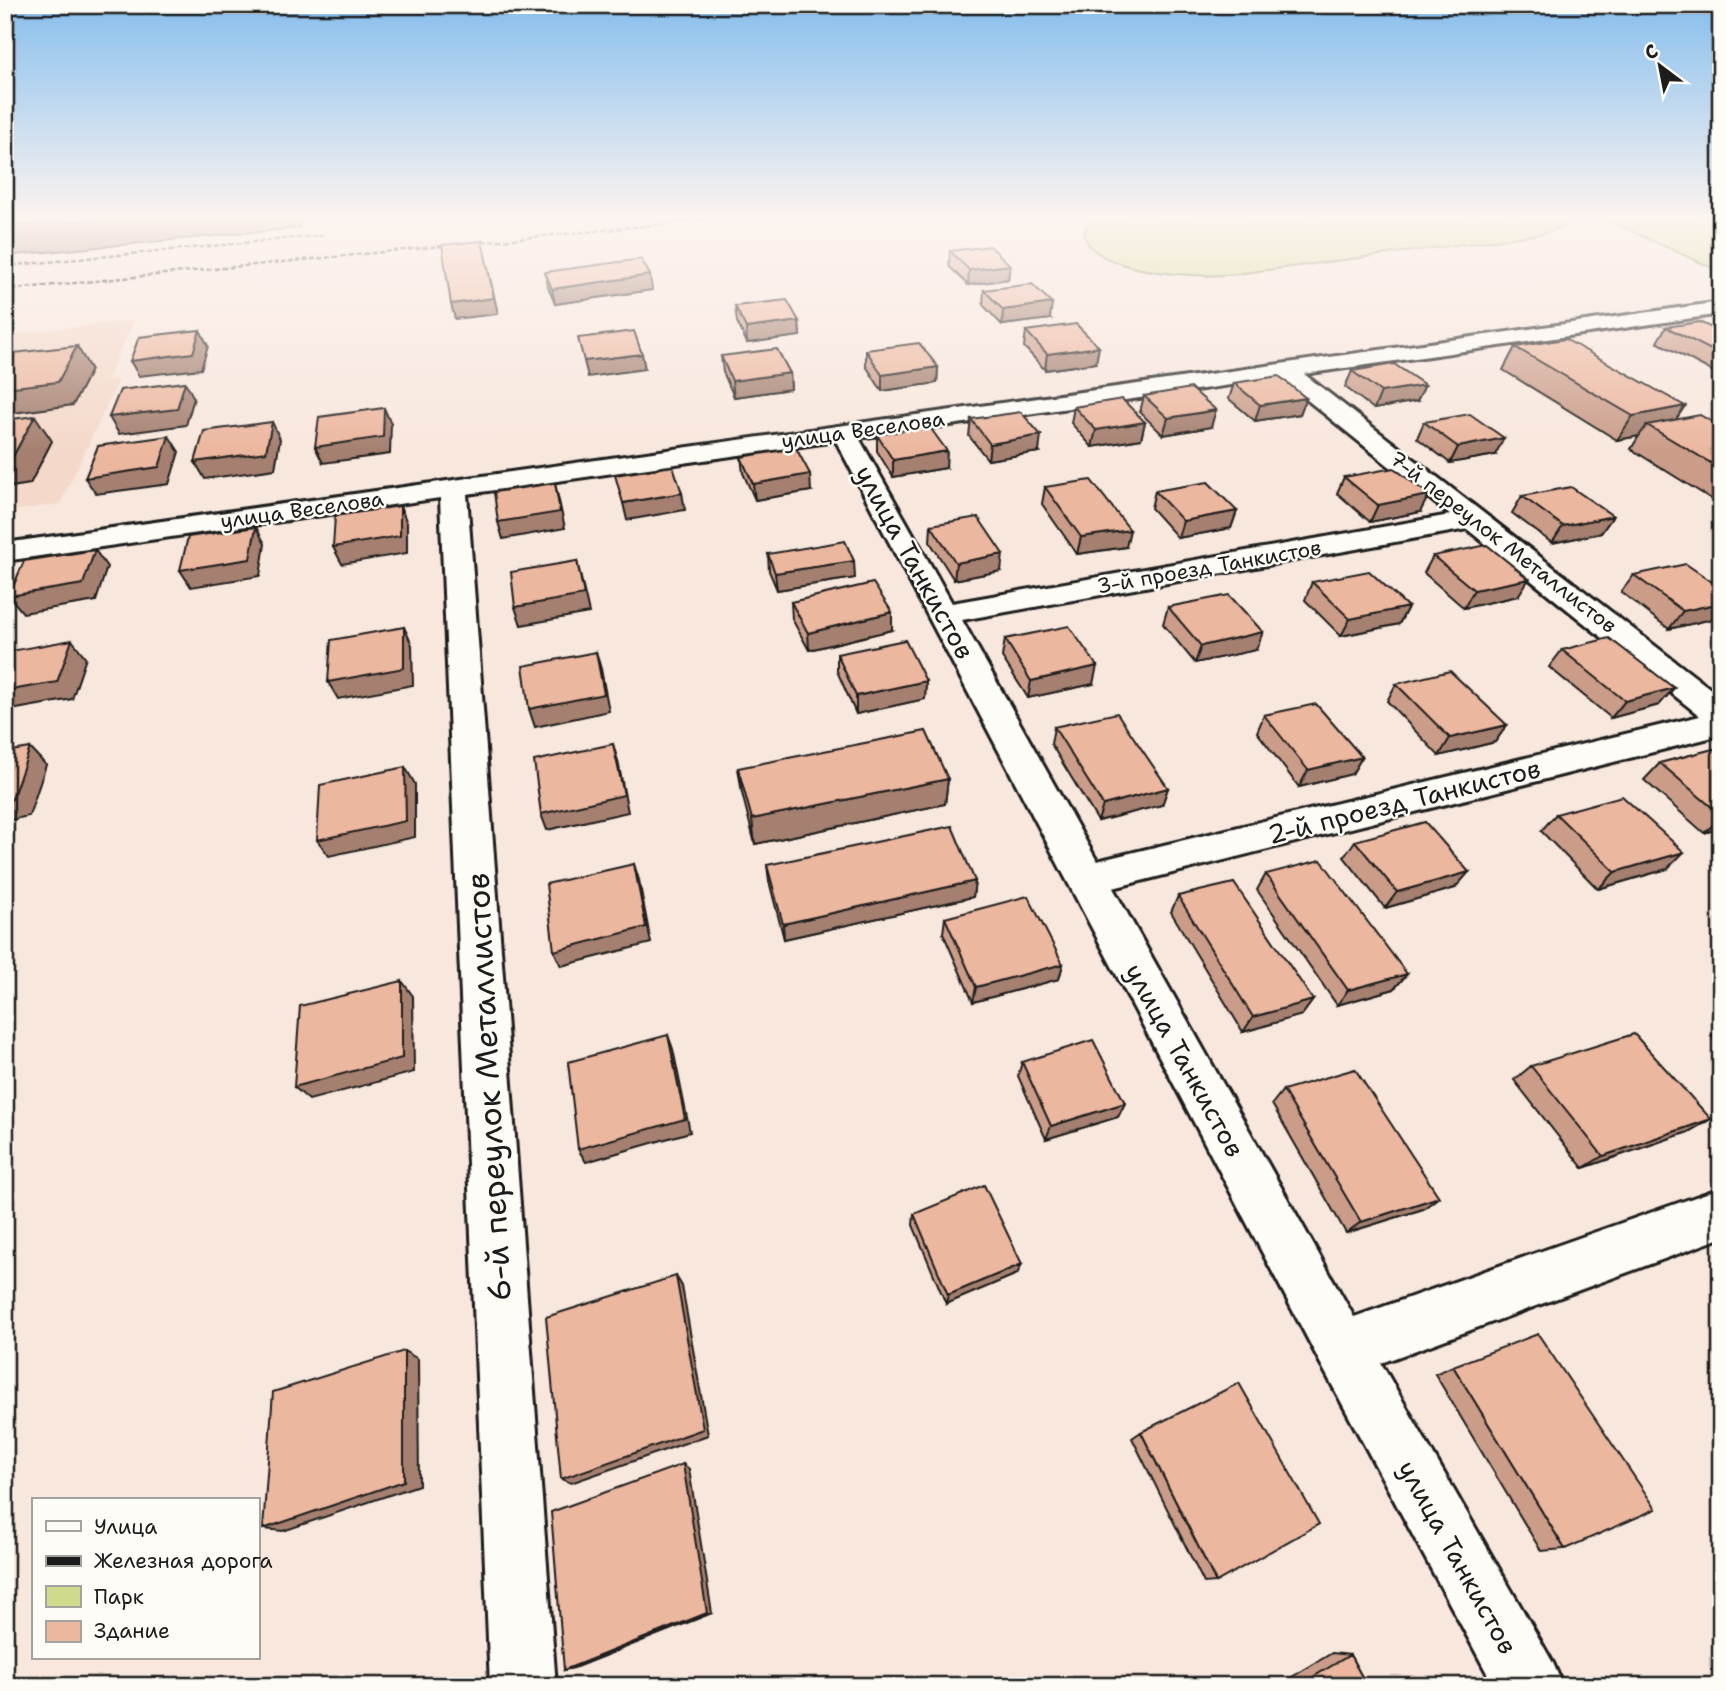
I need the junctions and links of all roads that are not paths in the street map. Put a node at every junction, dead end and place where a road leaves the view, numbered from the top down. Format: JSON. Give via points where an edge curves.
{"nodes":[{"id":1,"x":1721,"y":308,"type":"edge"},
{"id":2,"x":1285,"y":370,"type":"junction"},
{"id":3,"x":844,"y":433,"type":"junction"},
{"id":4,"x":453,"y":489,"type":"junction"},
{"id":5,"x":1474,"y":519,"type":"junction"},
{"id":6,"x":6,"y":553,"type":"edge"},
{"id":7,"x":944,"y":614,"type":"junction"},
{"id":8,"x":1721,"y":715,"type":"edge"},
{"id":9,"x":1721,"y":723,"type":"edge"},
{"id":10,"x":1087,"y":879,"type":"junction"},
{"id":11,"x":1721,"y":1213,"type":"edge"},
{"id":12,"x":1342,"y":1349,"type":"junction"},
{"id":13,"x":523,"y":1686,"type":"edge"},
{"id":14,"x":1530,"y":1686,"type":"edge"}],
"edges":[{"from":1,"to":2,"type":"street","name":"улица Веселова"},
{"from":2,"to":3,"type":"street","name":"улица Веселова"},
{"from":2,"to":5,"type":"street","name":"7-й переулок Металлистов"},
{"from":3,"to":4,"type":"street","name":"улица Веселова"},
{"from":3,"to":7,"type":"street","name":"улица Танкистов"},
{"from":4,"to":6,"type":"street","name":"улица Веселова"},
{"from":4,"to":13,"type":"street","name":"6-й переулок Металлистов"},
{"from":5,"to":7,"type":"street","name":"3-й проезд Танкистов"},
{"from":5,"to":8,"type":"street","name":"7-й переулок Металлистов"},
{"from":7,"to":10,"type":"street","name":"улица Танкистов"},
{"from":9,"to":10,"type":"street","name":"2-й проезд Танкистов"},
{"from":10,"to":12,"type":"street","name":"улица Танкистов"},
{"from":11,"to":12,"type":"street"},
{"from":12,"to":14,"type":"street","name":"улица Танкистов"}]}
